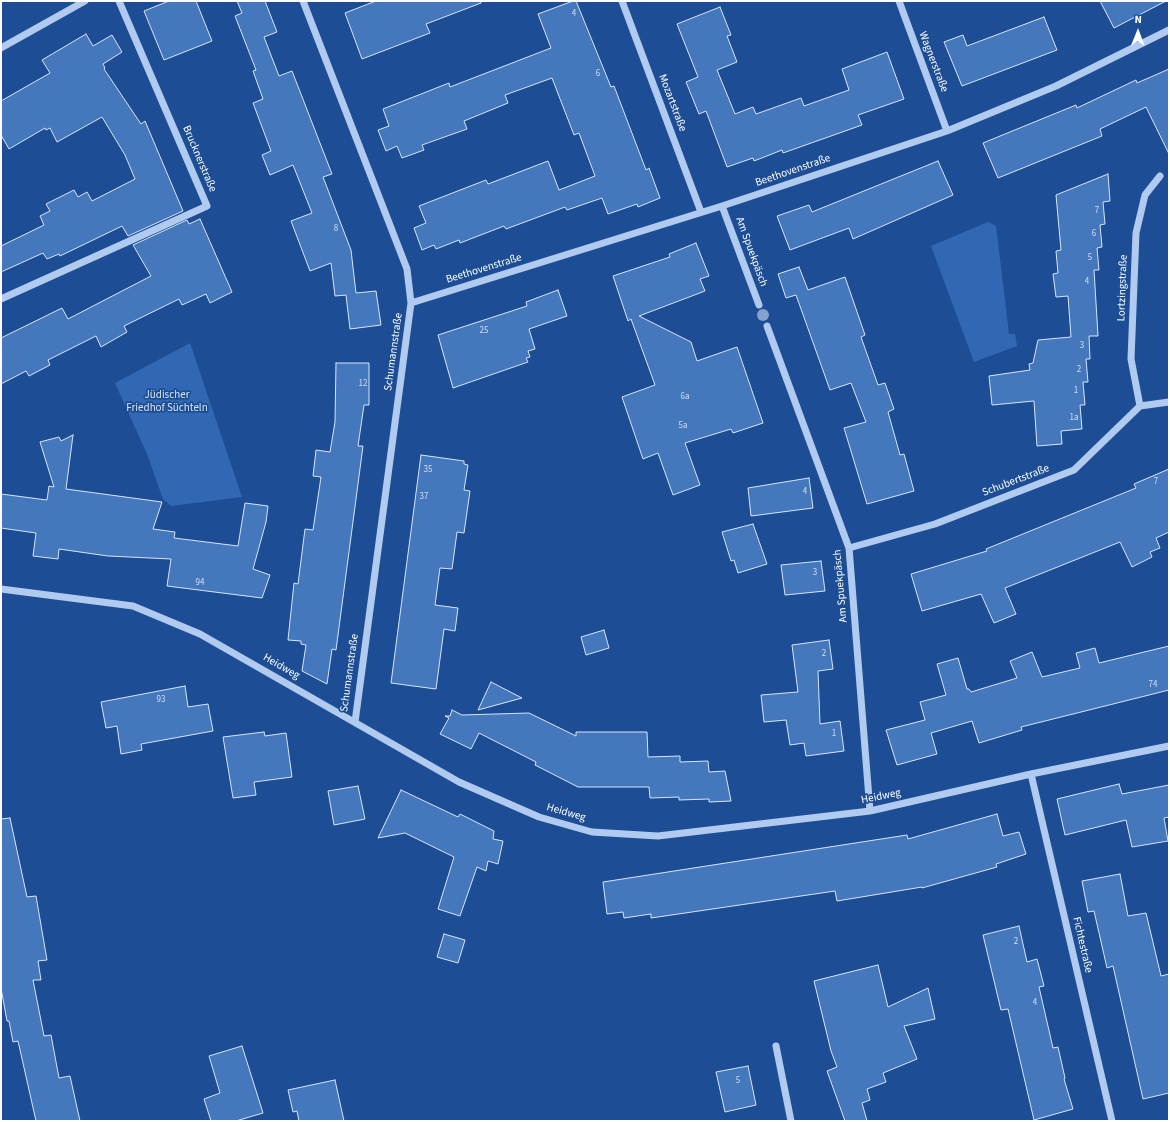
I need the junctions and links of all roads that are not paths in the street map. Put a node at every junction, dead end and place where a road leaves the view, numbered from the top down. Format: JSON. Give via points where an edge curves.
{"nodes":[{"id":1,"x":85,"y":1,"type":"edge"},
{"id":2,"x":119,"y":1,"type":"edge"},
{"id":3,"x":302,"y":1,"type":"edge"},
{"id":4,"x":622,"y":1,"type":"edge"},
{"id":5,"x":898,"y":1,"type":"edge"},
{"id":6,"x":1169,"y":30,"type":"edge"},
{"id":7,"x":1,"y":48,"type":"edge"},
{"id":8,"x":947,"y":131,"type":"junction"},
{"id":9,"x":1160,"y":176,"type":"dead end"},
{"id":10,"x":722,"y":206,"type":"junction"},
{"id":11,"x":701,"y":212,"type":"junction"},
{"id":12,"x":1,"y":299,"type":"edge"},
{"id":13,"x":412,"y":303,"type":"junction"},
{"id":14,"x":759,"y":305,"type":"dead end"},
{"id":15,"x":767,"y":326,"type":"dead end"},
{"id":16,"x":1169,"y":402,"type":"edge"},
{"id":17,"x":1140,"y":406,"type":"junction"},
{"id":18,"x":849,"y":548,"type":"junction"},
{"id":19,"x":1,"y":589,"type":"edge"},
{"id":20,"x":354,"y":722,"type":"junction"},
{"id":21,"x":1169,"y":746,"type":"edge"},
{"id":22,"x":1031,"y":774,"type":"junction"},
{"id":23,"x":870,"y":811,"type":"junction"},
{"id":24,"x":776,"y":1046,"type":"dead end"},
{"id":25,"x":791,"y":1121,"type":"edge"},
{"id":26,"x":1112,"y":1121,"type":"edge"}],
"edges":[{"from":1,"to":7,"type":"street"},
{"from":2,"to":12,"type":"street","name":"Brucknerstraße","via":[[207,206]]},
{"from":3,"to":13,"type":"street","name":"Schumannstraße","via":[[407,269]]},
{"from":4,"to":11,"type":"street","name":"Mozartstraße"},
{"from":5,"to":8,"type":"street","name":"Wagnerstraße"},
{"from":6,"to":8,"type":"street","name":"Beethovenstraße","via":[[1056,86]]},
{"from":8,"to":10,"type":"street","name":"Beethovenstraße"},
{"from":9,"to":17,"type":"street","name":"Lortzingstraße","via":[[1145,195],[1136,233],[1131,359]]},
{"from":10,"to":11,"type":"street","name":"Beethovenstraße"},
{"from":10,"to":14,"type":"street","name":"Am Spuekpäsch"},
{"from":11,"to":13,"type":"street","name":"Beethovenstraße"},
{"from":13,"to":20,"type":"street","name":"Schumannstraße"},
{"from":15,"to":18,"type":"street","name":"Am Spuekpäsch"},
{"from":16,"to":17,"type":"street"},
{"from":17,"to":18,"type":"street","name":"Schubertstraße","via":[[1074,470],[935,524]]},
{"from":18,"to":23,"type":"street","name":"Am Spuekpäsch"},
{"from":19,"to":20,"type":"street","name":"Heidweg","via":[[133,606],[200,634]]},
{"from":20,"to":23,"type":"street","name":"Heidweg","via":[[459,782],[539,817],[592,832],[658,836]]},
{"from":21,"to":22,"type":"street","name":"Heidweg"},
{"from":22,"to":23,"type":"street","name":"Heidweg"},
{"from":22,"to":26,"type":"street","name":"Fichtestraße"},
{"from":24,"to":25,"type":"street"}]}
